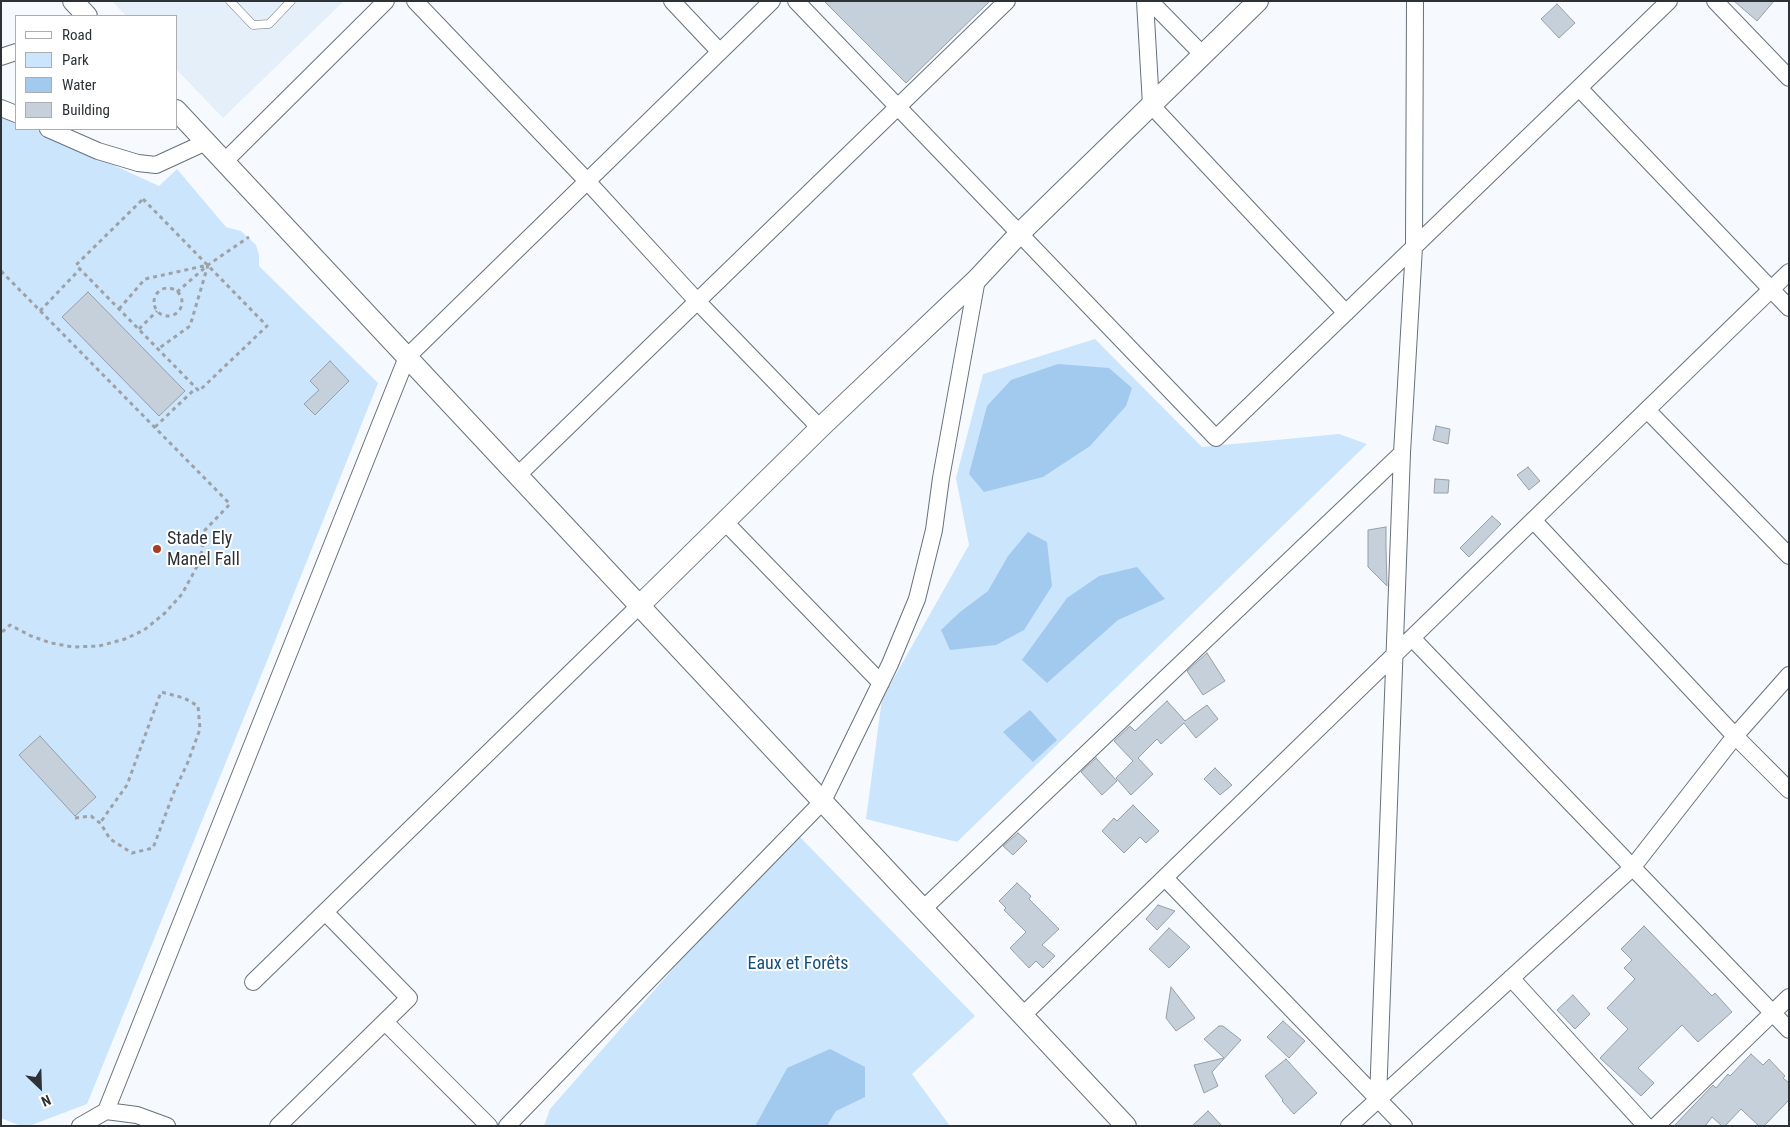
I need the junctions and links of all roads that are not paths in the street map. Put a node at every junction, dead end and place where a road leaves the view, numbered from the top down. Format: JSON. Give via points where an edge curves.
{"nodes":[{"id":1,"x":73,"y":1,"type":"edge"},
{"id":2,"x":230,"y":1,"type":"edge"},
{"id":3,"x":291,"y":1,"type":"edge"},
{"id":4,"x":386,"y":1,"type":"edge"},
{"id":5,"x":415,"y":1,"type":"edge"},
{"id":6,"x":672,"y":1,"type":"edge"},
{"id":7,"x":772,"y":1,"type":"edge"},
{"id":8,"x":796,"y":1,"type":"edge"},
{"id":9,"x":1007,"y":1,"type":"edge"},
{"id":10,"x":1145,"y":1,"type":"edge"},
{"id":11,"x":1150,"y":1,"type":"edge"},
{"id":12,"x":1258,"y":1,"type":"edge"},
{"id":13,"x":1415,"y":1,"type":"edge"},
{"id":14,"x":1669,"y":1,"type":"edge"},
{"id":15,"x":1715,"y":1,"type":"edge"},
{"id":16,"x":86,"y":15,"type":"edge"},
{"id":17,"x":15,"y":52,"type":"edge"},
{"id":18,"x":720,"y":52,"type":"junction"},
{"id":19,"x":1203,"y":55,"type":"junction"},
{"id":20,"x":1,"y":57,"type":"edge"},
{"id":21,"x":1789,"y":78,"type":"edge"},
{"id":22,"x":1579,"y":88,"type":"junction"},
{"id":23,"x":1151,"y":105,"type":"junction"},
{"id":24,"x":1,"y":108,"type":"edge"},
{"id":25,"x":898,"y":108,"type":"junction"},
{"id":26,"x":178,"y":112,"type":"edge"},
{"id":27,"x":15,"y":114,"type":"edge"},
{"id":28,"x":50,"y":130,"type":"edge"},
{"id":29,"x":206,"y":142,"type":"junction"},
{"id":30,"x":225,"y":161,"type":"junction"},
{"id":31,"x":587,"y":181,"type":"junction"},
{"id":32,"x":1019,"y":234,"type":"junction"},
{"id":33,"x":1414,"y":247,"type":"junction"},
{"id":34,"x":1789,"y":272,"type":"edge"},
{"id":35,"x":977,"y":279,"type":"junction"},
{"id":36,"x":1771,"y":289,"type":"junction"},
{"id":37,"x":697,"y":301,"type":"junction"},
{"id":38,"x":1789,"y":308,"type":"edge"},
{"id":39,"x":1346,"y":313,"type":"junction"},
{"id":40,"x":408,"y":357,"type":"junction"},
{"id":41,"x":1647,"y":410,"type":"junction"},
{"id":42,"x":820,"y":428,"type":"junction"},
{"id":43,"x":1402,"y":453,"type":"junction"},
{"id":44,"x":518,"y":475,"type":"junction"},
{"id":45,"x":1533,"y":520,"type":"junction"},
{"id":46,"x":725,"y":522,"type":"junction"},
{"id":47,"x":1789,"y":556,"type":"edge"},
{"id":48,"x":640,"y":605,"type":"junction"},
{"id":49,"x":1412,"y":638,"type":"junction"},
{"id":50,"x":1394,"y":655,"type":"junction"},
{"id":51,"x":1789,"y":675,"type":"edge"},
{"id":52,"x":881,"y":683,"type":"junction"},
{"id":53,"x":1735,"y":736,"type":"junction"},
{"id":54,"x":1789,"y":790,"type":"edge"},
{"id":55,"x":823,"y":801,"type":"junction"},
{"id":56,"x":1632,"y":868,"type":"junction"},
{"id":57,"x":1164,"y":878,"type":"junction"},
{"id":58,"x":923,"y":909,"type":"junction"},
{"id":59,"x":325,"y":912,"type":"junction"},
{"id":60,"x":1511,"y":978,"type":"junction"},
{"id":61,"x":254,"y":982,"type":"dead end"},
{"id":62,"x":1789,"y":998,"type":"edge"},
{"id":63,"x":1772,"y":1013,"type":"junction"},
{"id":64,"x":1023,"y":1016,"type":"junction"},
{"id":65,"x":385,"y":1022,"type":"junction"},
{"id":66,"x":1789,"y":1030,"type":"edge"},
{"id":67,"x":1378,"y":1099,"type":"junction"},
{"id":68,"x":106,"y":1111,"type":"junction"},
{"id":69,"x":137,"y":1120,"type":"edge"},
{"id":70,"x":80,"y":1126,"type":"edge"},
{"id":71,"x":167,"y":1126,"type":"edge"},
{"id":72,"x":278,"y":1126,"type":"edge"},
{"id":73,"x":488,"y":1126,"type":"edge"},
{"id":74,"x":507,"y":1126,"type":"edge"},
{"id":75,"x":1126,"y":1126,"type":"edge"},
{"id":76,"x":1349,"y":1126,"type":"edge"},
{"id":77,"x":1404,"y":1126,"type":"edge"},
{"id":78,"x":1646,"y":1126,"type":"edge"},
{"id":79,"x":1656,"y":1126,"type":"edge"}],
"edges":[{"from":1,"to":16,"type":"street"},
{"from":2,"to":3,"type":"lane","via":[[254,25],[269,24]]},
{"from":4,"to":30,"type":"street"},
{"from":5,"to":31,"type":"street"},
{"from":6,"to":18,"type":"street"},
{"from":7,"to":18,"type":"street"},
{"from":8,"to":25,"type":"street"},
{"from":9,"to":25,"type":"street"},
{"from":10,"to":23,"type":"street"},
{"from":11,"to":19,"type":"street"},
{"from":12,"to":19,"type":"street"},
{"from":13,"to":33,"type":"street"},
{"from":14,"to":22,"type":"street"},
{"from":15,"to":21,"type":"street"},
{"from":17,"to":20,"type":"street"},
{"from":18,"to":31,"type":"street"},
{"from":19,"to":23,"type":"street"},
{"from":22,"to":33,"type":"street"},
{"from":22,"to":36,"type":"street"},
{"from":23,"to":32,"type":"street"},
{"from":23,"to":39,"type":"street"},
{"from":24,"to":27,"type":"street"},
{"from":25,"to":32,"type":"street"},
{"from":25,"to":37,"type":"street"},
{"from":26,"to":29,"type":"street"},
{"from":28,"to":29,"type":"street","via":[[98,151],[156,165]]},
{"from":29,"to":30,"type":"street"},
{"from":30,"to":40,"type":"street"},
{"from":31,"to":37,"type":"street"},
{"from":31,"to":40,"type":"street"},
{"from":32,"to":35,"type":"street"},
{"from":32,"to":39,"type":"street","via":[[1216,438]]},
{"from":33,"to":39,"type":"street"},
{"from":33,"to":43,"type":"street"},
{"from":34,"to":36,"type":"street"},
{"from":35,"to":42,"type":"street"},
{"from":35,"to":52,"type":"street","via":[[934,530],[917,599]]},
{"from":36,"to":38,"type":"street"},
{"from":36,"to":41,"type":"street"},
{"from":37,"to":42,"type":"street"},
{"from":37,"to":44,"type":"street"},
{"from":40,"to":44,"type":"street"},
{"from":40,"to":68,"type":"street"},
{"from":41,"to":45,"type":"street"},
{"from":41,"to":47,"type":"street"},
{"from":42,"to":46,"type":"street"},
{"from":43,"to":50,"type":"street"},
{"from":43,"to":58,"type":"street"},
{"from":44,"to":48,"type":"street"},
{"from":45,"to":49,"type":"street"},
{"from":45,"to":53,"type":"street"},
{"from":46,"to":48,"type":"street"},
{"from":46,"to":52,"type":"street"},
{"from":48,"to":55,"type":"street"},
{"from":48,"to":59,"type":"street"},
{"from":49,"to":50,"type":"street"},
{"from":49,"to":56,"type":"street"},
{"from":50,"to":57,"type":"street"},
{"from":50,"to":67,"type":"street"},
{"from":51,"to":53,"type":"street"},
{"from":52,"to":55,"type":"street"},
{"from":53,"to":54,"type":"street"},
{"from":53,"to":56,"type":"street"},
{"from":55,"to":58,"type":"street"},
{"from":55,"to":74,"type":"street"},
{"from":56,"to":60,"type":"street"},
{"from":56,"to":63,"type":"street"},
{"from":57,"to":64,"type":"street"},
{"from":57,"to":67,"type":"street"},
{"from":58,"to":64,"type":"street"},
{"from":59,"to":61,"type":"street"},
{"from":59,"to":65,"type":"street","via":[[409,998]]},
{"from":60,"to":67,"type":"street"},
{"from":60,"to":78,"type":"street"},
{"from":62,"to":63,"type":"street"},
{"from":63,"to":66,"type":"street"},
{"from":63,"to":79,"type":"street"},
{"from":64,"to":75,"type":"street"},
{"from":65,"to":72,"type":"street"},
{"from":65,"to":73,"type":"street"},
{"from":67,"to":76,"type":"street"},
{"from":67,"to":77,"type":"street"},
{"from":68,"to":69,"type":"street"},
{"from":68,"to":70,"type":"street"},
{"from":69,"to":71,"type":"street"}]}
